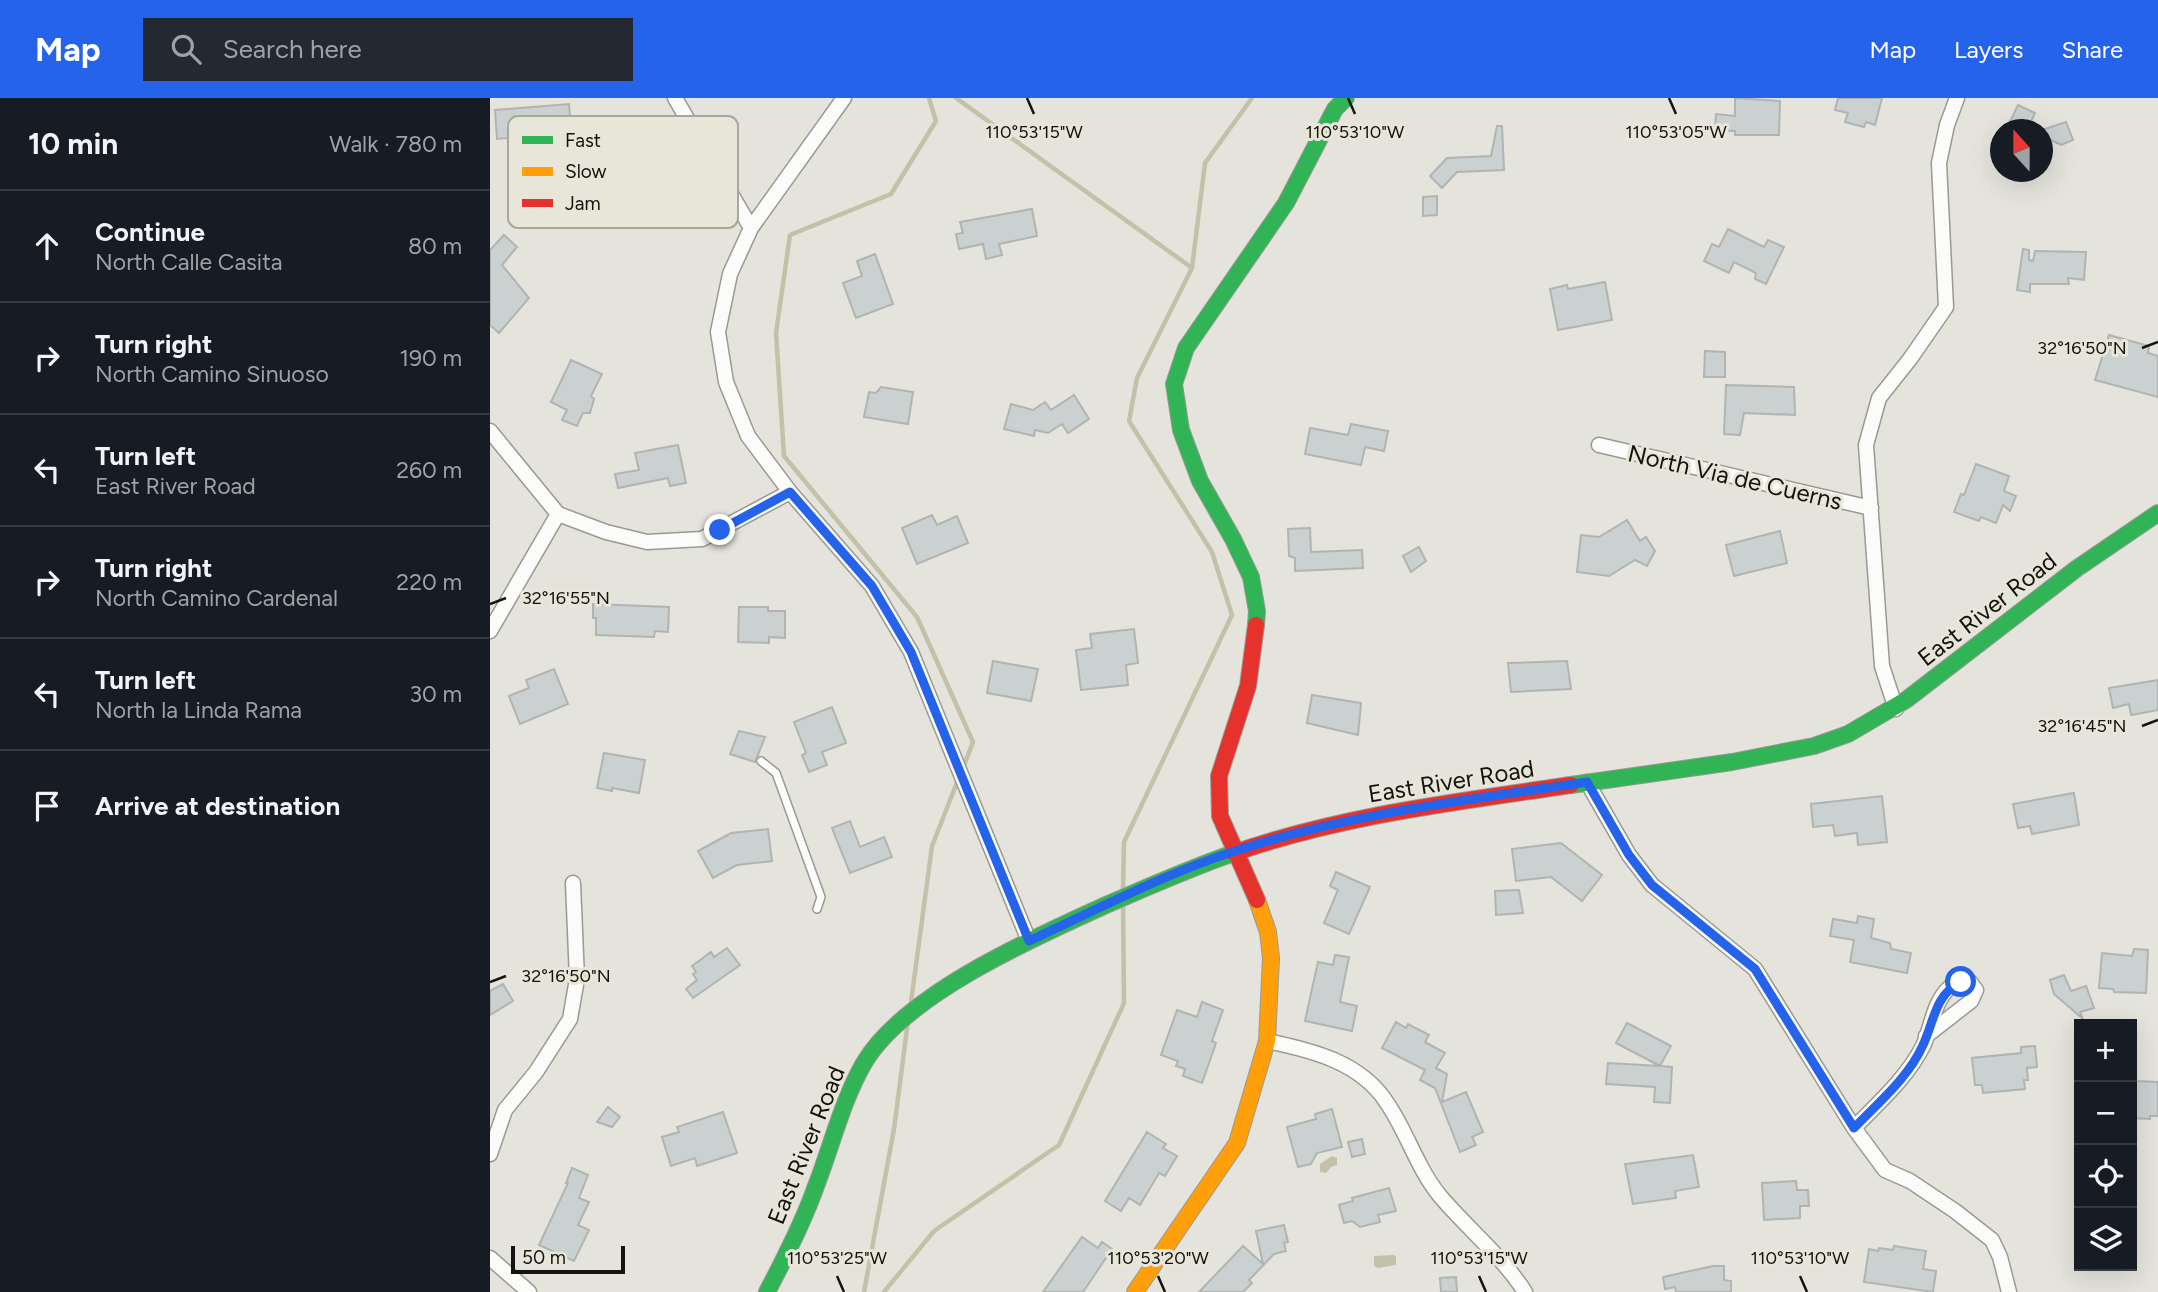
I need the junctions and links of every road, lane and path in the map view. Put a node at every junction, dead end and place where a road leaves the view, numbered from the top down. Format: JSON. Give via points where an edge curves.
{"nodes":[{"id":1,"x":675,"y":98,"type":"edge"},
{"id":2,"x":844,"y":98,"type":"edge"},
{"id":3,"x":1346,"y":98,"type":"edge"},
{"id":4,"x":1957,"y":98,"type":"edge"},
{"id":5,"x":686,"y":116,"type":"edge"},
{"id":6,"x":738,"y":206,"type":"edge"},
{"id":7,"x":751,"y":228,"type":"junction"},
{"id":8,"x":490,"y":431,"type":"edge"},
{"id":9,"x":1599,"y":445,"type":"dead end"},
{"id":10,"x":790,"y":492,"type":"junction"},
{"id":11,"x":1871,"y":508,"type":"junction"},
{"id":12,"x":2158,"y":513,"type":"edge"},
{"id":13,"x":558,"y":514,"type":"junction"},
{"id":14,"x":490,"y":631,"type":"edge"},
{"id":15,"x":1896,"y":709,"type":"junction"},
{"id":16,"x":761,"y":761,"type":"dead end"},
{"id":17,"x":1587,"y":782,"type":"junction"},
{"id":18,"x":1236,"y":850,"type":"junction"},
{"id":19,"x":573,"y":883,"type":"dead end"},
{"id":20,"x":817,"y":909,"type":"dead end"},
{"id":21,"x":1029,"y":941,"type":"junction"},
{"id":22,"x":1926,"y":1036,"type":"dead end"},
{"id":23,"x":1266,"y":1041,"type":"junction"},
{"id":24,"x":1854,"y":1128,"type":"junction"},
{"id":25,"x":490,"y":1154,"type":"edge"},
{"id":26,"x":490,"y":1258,"type":"edge"},
{"id":27,"x":1137,"y":1291,"type":"edge"},
{"id":28,"x":529,"y":1292,"type":"edge"},
{"id":29,"x":766,"y":1292,"type":"edge"},
{"id":30,"x":1525,"y":1292,"type":"edge"},
{"id":31,"x":2009,"y":1292,"type":"edge"}],
"edges":[{"from":1,"to":5,"type":"street"},
{"from":2,"to":7,"type":"street"},
{"from":3,"to":18,"type":"street","via":[[1335,108],[1286,203],[1186,348],[1174,384],[1181,430],[1200,481],[1251,577],[1257,611],[1248,686],[1219,776],[1220,816]]},
{"from":4,"to":11,"type":"street","via":[[1939,163],[1946,307],[1879,398],[1866,444]]},
{"from":6,"to":7,"type":"street"},
{"from":7,"to":10,"type":"street","via":[[730,274],[718,332],[726,382],[748,436]]},
{"from":8,"to":13,"type":"street"},
{"from":9,"to":11,"type":"street","name":"North Via de Cuerns"},
{"from":10,"to":13,"type":"street","via":[[702,540],[647,542]]},
{"from":10,"to":21,"type":"street","via":[[872,586],[911,652]]},
{"from":11,"to":15,"type":"street","via":[[1882,666]]},
{"from":12,"to":15,"type":"street","name":"East River Road","via":[[2067,574]]},
{"from":13,"to":14,"type":"street"},
{"from":15,"to":17,"type":"street","name":"East River Road","via":[[1854,732],[1814,745],[1749,760]]},
{"from":16,"to":20,"type":"lane","via":[[776,773],[821,897]]},
{"from":17,"to":18,"type":"street","name":"East River Road","via":[[1355,819]]},
{"from":17,"to":24,"type":"street","via":[[1652,885],[1755,969]]},
{"from":18,"to":21,"type":"street","name":"East River Road"},
{"from":18,"to":23,"type":"street","via":[[1268,932],[1272,958]]},
{"from":19,"to":25,"type":"street","via":[[577,979],[570,1019],[505,1110]]},
{"from":21,"to":29,"type":"street","name":"East River Road","via":[[937,995],[879,1040],[842,1105],[816,1185]]},
{"from":22,"to":24,"type":"street","via":[[1901,1080]]},
{"from":23,"to":27,"type":"street","via":[[1237,1143]]},
{"from":23,"to":30,"type":"street","via":[[1305,1049],[1363,1077],[1387,1101],[1438,1193]]},
{"from":24,"to":31,"type":"street","via":[[1885,1170],[1910,1181],[1992,1240]]},
{"from":26,"to":28,"type":"street"}]}
